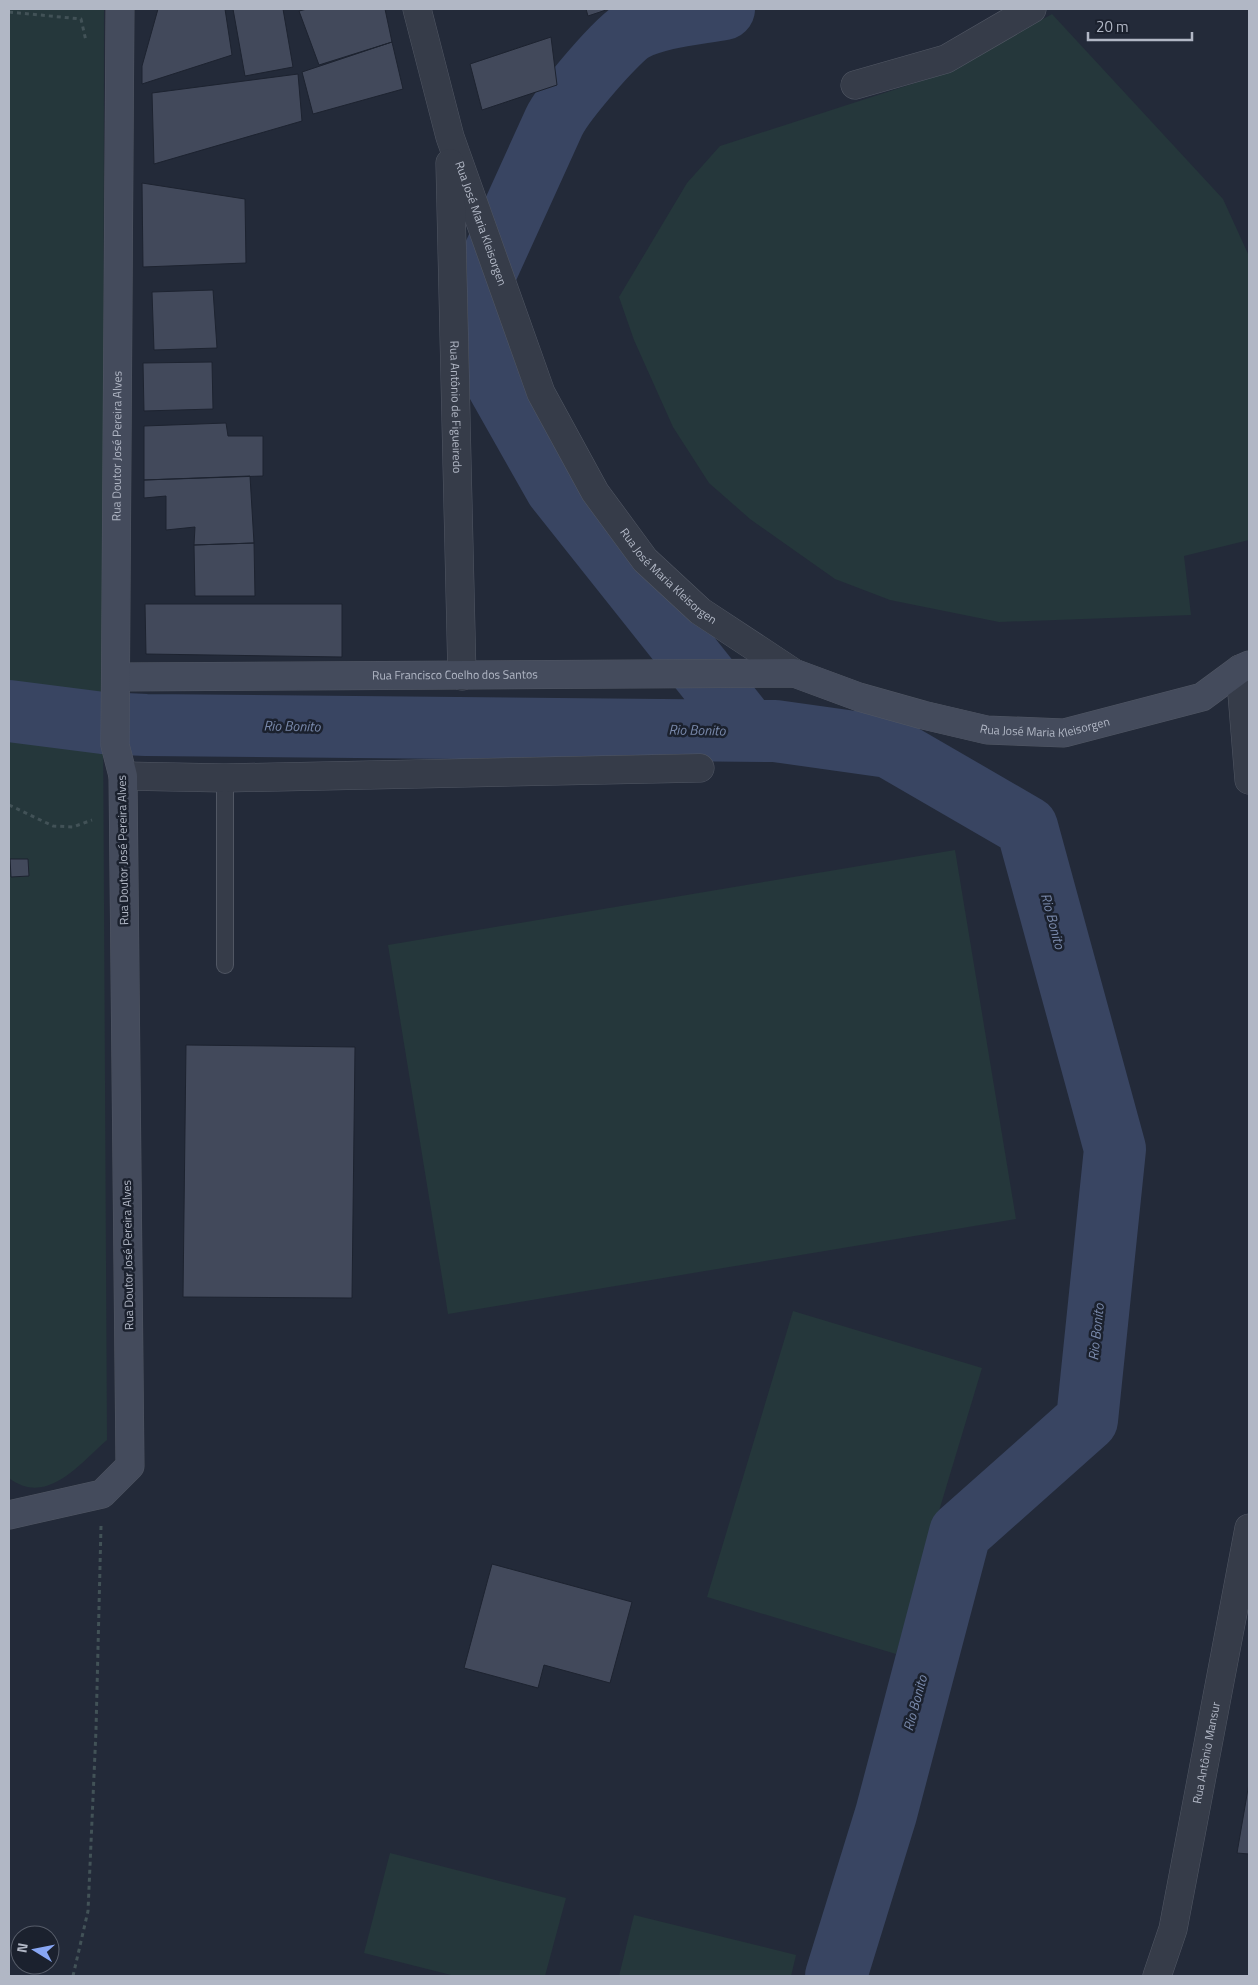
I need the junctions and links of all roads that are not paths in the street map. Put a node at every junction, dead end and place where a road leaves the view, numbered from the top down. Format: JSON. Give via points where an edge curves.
{"nodes":[{"id":1,"x":120,"y":9,"type":"edge"},
{"id":2,"x":417,"y":9,"type":"edge"},
{"id":3,"x":1032,"y":9,"type":"edge"},
{"id":4,"x":856,"y":85,"type":"dead end"},
{"id":5,"x":450,"y":137,"type":"junction"},
{"id":6,"x":1245,"y":667,"type":"edge"},
{"id":7,"x":794,"y":673,"type":"junction"},
{"id":8,"x":462,"y":676,"type":"junction"},
{"id":9,"x":116,"y":689,"type":"junction"},
{"id":10,"x":700,"y":768,"type":"dead end"},
{"id":11,"x":123,"y":776,"type":"junction"},
{"id":12,"x":225,"y":778,"type":"junction"},
{"id":13,"x":1249,"y":780,"type":"edge"},
{"id":14,"x":225,"y":965,"type":"dead end"},
{"id":15,"x":9,"y":1515,"type":"edge"},
{"id":16,"x":1249,"y":1528,"type":"edge"},
{"id":17,"x":1157,"y":1976,"type":"edge"}],
"edges":[{"from":1,"to":9,"type":"street","name":"Rua Doutor José Pereira Alves"},
{"from":2,"to":5,"type":"street","name":"Rua José Maria Kleisorgen"},
{"from":3,"to":4,"type":"street","via":[[946,59]]},
{"from":5,"to":7,"type":"street","name":"Rua José Maria Kleisorgen","via":[[541,393],[595,492],[644,560],[700,611]]},
{"from":5,"to":8,"type":"street","name":"Rua Antônio de Figueiredo"},
{"from":6,"to":7,"type":"street","name":"Rua José Maria Kleisorgen","via":[[1202,698],[1064,733],[987,730],[859,697]]},
{"from":6,"to":13,"type":"street"},
{"from":7,"to":8,"type":"street","name":"Rua Francisco Coelho dos Santos"},
{"from":8,"to":9,"type":"street","name":"Rua Francisco Coelho dos Santos"},
{"from":9,"to":11,"type":"street","name":"Rua Doutor José Pereira Alves","via":[[115,744]]},
{"from":10,"to":12,"type":"street"},
{"from":11,"to":12,"type":"street"},
{"from":11,"to":15,"type":"street","name":"Rua Doutor José Pereira Alves","via":[[130,1466],[102,1494]]},
{"from":12,"to":14,"type":"lane"},
{"from":16,"to":17,"type":"street","name":"Rua Antônio Mansur","via":[[1173,1929]]}]}
